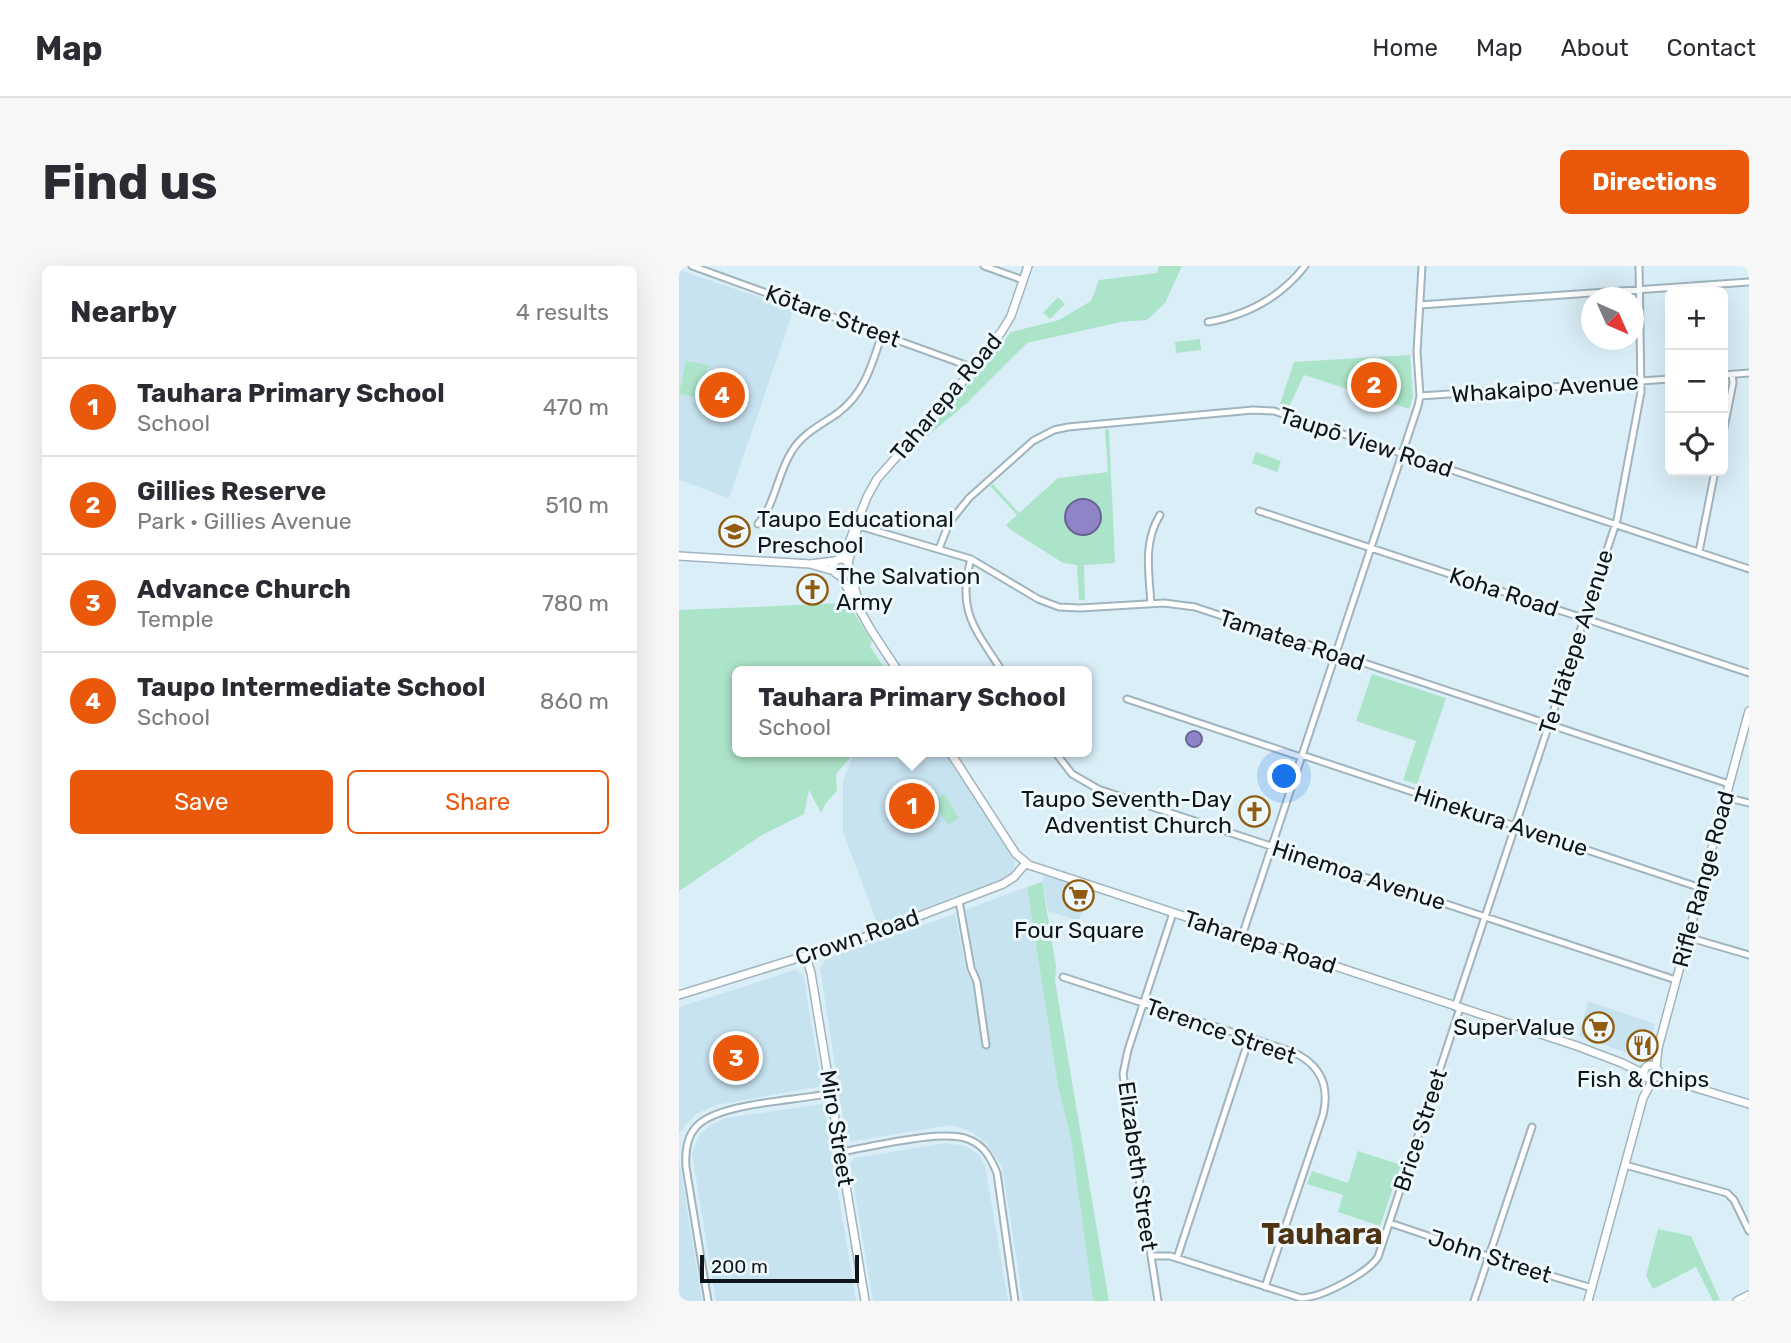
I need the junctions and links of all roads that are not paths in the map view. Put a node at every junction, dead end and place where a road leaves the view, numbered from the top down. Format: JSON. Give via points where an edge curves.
{"nodes":[{"id":1,"x":692,"y":266,"type":"edge"},
{"id":2,"x":984,"y":266,"type":"edge"},
{"id":3,"x":1028,"y":266,"type":"edge"},
{"id":4,"x":1305,"y":266,"type":"edge"},
{"id":5,"x":1423,"y":266,"type":"edge"},
{"id":6,"x":1639,"y":266,"type":"edge"},
{"id":7,"x":1023,"y":280,"type":"junction"},
{"id":8,"x":1749,"y":282,"type":"edge"},
{"id":9,"x":1639,"y":287,"type":"edge"},
{"id":10,"x":1644,"y":290,"type":"edge"},
{"id":11,"x":1581,"y":294,"type":"edge"},
{"id":12,"x":1420,"y":305,"type":"junction"},
{"id":13,"x":1207,"y":321,"type":"dead end"},
{"id":14,"x":882,"y":334,"type":"junction"},
{"id":15,"x":1641,"y":350,"type":"edge"},
{"id":16,"x":974,"y":368,"type":"junction"},
{"id":17,"x":1749,"y":373,"type":"edge"},
{"id":18,"x":1728,"y":374,"type":"edge"},
{"id":19,"x":1732,"y":374,"type":"junction"},
{"id":20,"x":1665,"y":379,"type":"edge"},
{"id":21,"x":1642,"y":381,"type":"junction"},
{"id":22,"x":1420,"y":396,"type":"junction"},
{"id":23,"x":1727,"y":413,"type":"edge"},
{"id":24,"x":1402,"y":453,"type":"junction"},
{"id":25,"x":1714,"y":476,"type":"edge"},
{"id":26,"x":1259,"y":511,"type":"dead end"},
{"id":27,"x":1160,"y":515,"type":"dead end"},
{"id":28,"x":758,"y":524,"type":"dead end"},
{"id":29,"x":856,"y":524,"type":"junction"},
{"id":30,"x":1616,"y":524,"type":"junction"},
{"id":31,"x":1371,"y":548,"type":"junction"},
{"id":32,"x":939,"y":549,"type":"junction"},
{"id":33,"x":1699,"y":552,"type":"junction"},
{"id":34,"x":679,"y":556,"type":"edge"},
{"id":35,"x":971,"y":559,"type":"junction"},
{"id":36,"x":843,"y":563,"type":"junction"},
{"id":37,"x":810,"y":564,"type":"junction"},
{"id":38,"x":1749,"y":569,"type":"edge"},
{"id":39,"x":837,"y":573,"type":"junction"},
{"id":40,"x":858,"y":604,"type":"junction"},
{"id":41,"x":1151,"y":604,"type":"junction"},
{"id":42,"x":1584,"y":618,"type":"junction"},
{"id":43,"x":1335,"y":654,"type":"junction"},
{"id":44,"x":895,"y":666,"type":"edge"},
{"id":45,"x":999,"y":666,"type":"edge"},
{"id":46,"x":1749,"y":673,"type":"edge"},
{"id":47,"x":1127,"y":699,"type":"dead end"},
{"id":48,"x":1749,"y":711,"type":"edge"},
{"id":49,"x":1549,"y":725,"type":"junction"},
{"id":50,"x":1301,"y":756,"type":"junction"},
{"id":51,"x":953,"y":757,"type":"edge"},
{"id":52,"x":1059,"y":757,"type":"edge"},
{"id":53,"x":1729,"y":784,"type":"junction"},
{"id":54,"x":1725,"y":797,"type":"junction"},
{"id":55,"x":1749,"y":803,"type":"edge"},
{"id":56,"x":1515,"y":826,"type":"junction"},
{"id":57,"x":1272,"y":846,"type":"junction"},
{"id":58,"x":1026,"y":863,"type":"junction"},
{"id":59,"x":1701,"y":888,"type":"junction"},
{"id":60,"x":959,"y":901,"type":"junction"},
{"id":61,"x":1173,"y":913,"type":"junction"},
{"id":62,"x":1485,"y":917,"type":"junction"},
{"id":63,"x":1242,"y":936,"type":"junction"},
{"id":64,"x":1687,"y":937,"type":"junction"},
{"id":65,"x":806,"y":956,"type":"junction"},
{"id":66,"x":1749,"y":956,"type":"edge"},
{"id":67,"x":1063,"y":977,"type":"dead end"},
{"id":68,"x":1676,"y":980,"type":"junction"},
{"id":69,"x":679,"y":995,"type":"edge"},
{"id":70,"x":1143,"y":1004,"type":"junction"},
{"id":71,"x":1458,"y":1007,"type":"junction"},
{"id":72,"x":1249,"y":1039,"type":"junction"},
{"id":73,"x":986,"y":1045,"type":"dead end"},
{"id":74,"x":1651,"y":1072,"type":"junction"},
{"id":75,"x":831,"y":1093,"type":"junction"},
{"id":76,"x":1749,"y":1104,"type":"edge"},
{"id":77,"x":1532,"y":1127,"type":"dead end"},
{"id":78,"x":679,"y":1143,"type":"edge"},
{"id":79,"x":687,"y":1145,"type":"junction"},
{"id":80,"x":841,"y":1152,"type":"junction"},
{"id":81,"x":1625,"y":1164,"type":"junction"},
{"id":82,"x":1390,"y":1223,"type":"junction"},
{"id":83,"x":1749,"y":1231,"type":"edge"},
{"id":84,"x":1151,"y":1255,"type":"junction"},
{"id":85,"x":1489,"y":1257,"type":"junction"},
{"id":86,"x":1177,"y":1258,"type":"junction"},
{"id":87,"x":1265,"y":1287,"type":"junction"},
{"id":88,"x":1592,"y":1288,"type":"junction"},
{"id":89,"x":1749,"y":1295,"type":"edge"},
{"id":90,"x":708,"y":1301,"type":"edge"},
{"id":91,"x":865,"y":1301,"type":"edge"},
{"id":92,"x":1015,"y":1301,"type":"edge"},
{"id":93,"x":1158,"y":1301,"type":"edge"},
{"id":94,"x":1474,"y":1301,"type":"edge"},
{"id":95,"x":1588,"y":1301,"type":"edge"},
{"id":96,"x":1737,"y":1301,"type":"edge"}],
"edges":[{"from":1,"to":14,"type":"street","name":"Kōtare Street"},
{"from":2,"to":7,"type":"street"},
{"from":3,"to":7,"type":"street","name":"Taharepa Road"},
{"from":4,"to":13,"type":"street","via":[[1269,301],[1240,315]]},
{"from":5,"to":12,"type":"street"},
{"from":6,"to":9,"type":"street","name":"Te Hātepe Avenue"},
{"from":7,"to":16,"type":"street","name":"Taharepa Road","via":[[1008,323]]},
{"from":8,"to":10,"type":"street"},
{"from":11,"to":12,"type":"street"},
{"from":12,"to":22,"type":"street"},
{"from":14,"to":16,"type":"street","name":"Kōtare Street"},
{"from":14,"to":28,"type":"street","via":[[870,373],[858,393],[797,443],[783,467],[767,514]]},
{"from":15,"to":21,"type":"street","name":"Te Hātepe Avenue"},
{"from":16,"to":29,"type":"street","name":"Taharepa Road","via":[[877,480]]},
{"from":17,"to":19,"type":"street"},
{"from":18,"to":19,"type":"street"},
{"from":19,"to":23,"type":"street"},
{"from":20,"to":21,"type":"street","name":"Whakaipo Avenue"},
{"from":21,"to":22,"type":"street","name":"Whakaipo Avenue"},
{"from":21,"to":30,"type":"street","name":"Te Hātepe Avenue"},
{"from":22,"to":24,"type":"street"},
{"from":24,"to":30,"type":"street","name":"Taupō View Road"},
{"from":24,"to":31,"type":"street"},
{"from":24,"to":32,"type":"street","name":"Taupō View Road","via":[[1268,410],[1067,427],[1033,440],[969,498],[949,523]]},
{"from":25,"to":33,"type":"street"},
{"from":26,"to":31,"type":"street","name":"Koha Road"},
{"from":27,"to":41,"type":"street","via":[[1147,551]]},
{"from":29,"to":32,"type":"street","name":"Tamatea Road"},
{"from":29,"to":36,"type":"street","name":"Taharepa Road"},
{"from":30,"to":33,"type":"street","name":"Taupō View Road"},
{"from":30,"to":42,"type":"street","name":"Te Hātepe Avenue"},
{"from":31,"to":42,"type":"street","name":"Koha Road"},
{"from":31,"to":43,"type":"street"},
{"from":32,"to":35,"type":"street","name":"Tamatea Road"},
{"from":33,"to":38,"type":"street","name":"Taupō View Road"},
{"from":34,"to":37,"type":"street"},
{"from":35,"to":41,"type":"street","name":"Tamatea Road","via":[[1059,607]]},
{"from":35,"to":45,"type":"street","via":[[965,592],[968,612]]},
{"from":36,"to":37,"type":"street"},
{"from":36,"to":39,"type":"street","name":"Taharepa Road"},
{"from":36,"to":39,"type":"street","name":"Taharepa Road","via":[[845,574]]},
{"from":36,"to":40,"type":"street"},
{"from":37,"to":39,"type":"street"},
{"from":39,"to":40,"type":"street"},
{"from":40,"to":44,"type":"street"},
{"from":41,"to":43,"type":"street","name":"Tamatea Road","via":[[1195,607]]},
{"from":42,"to":46,"type":"street","name":"Koha Road"},
{"from":42,"to":49,"type":"street","name":"Te Hātepe Avenue"},
{"from":43,"to":49,"type":"street","name":"Tamatea Road"},
{"from":43,"to":50,"type":"street"},
{"from":47,"to":50,"type":"street","name":"Hinekura Avenue"},
{"from":48,"to":53,"type":"street","name":"Rifle Range Road"},
{"from":49,"to":53,"type":"street","name":"Tamatea Road"},
{"from":49,"to":56,"type":"street","name":"Te Hātepe Avenue"},
{"from":50,"to":56,"type":"street","name":"Hinekura Avenue"},
{"from":50,"to":57,"type":"street"},
{"from":51,"to":58,"type":"street"},
{"from":52,"to":57,"type":"street","name":"Hinemoa Avenue","via":[[1090,786]]},
{"from":53,"to":54,"type":"street","name":"Rifle Range Road"},
{"from":54,"to":55,"type":"street"},
{"from":54,"to":59,"type":"street","name":"Rifle Range Road"},
{"from":56,"to":59,"type":"street","name":"Hinekura Avenue"},
{"from":56,"to":62,"type":"street","name":"Te Hātepe Avenue"},
{"from":57,"to":62,"type":"street","name":"Hinemoa Avenue"},
{"from":57,"to":63,"type":"street"},
{"from":58,"to":60,"type":"street","name":"Crown Road","via":[[1009,881]]},
{"from":58,"to":61,"type":"street","name":"Taharepa Road"},
{"from":59,"to":64,"type":"street","name":"Rifle Range Road"},
{"from":60,"to":65,"type":"street","name":"Crown Road"},
{"from":60,"to":73,"type":"street"},
{"from":61,"to":63,"type":"street","name":"Taharepa Road"},
{"from":61,"to":70,"type":"street","name":"Elizabeth Street"},
{"from":62,"to":68,"type":"street","name":"Hinemoa Avenue"},
{"from":62,"to":71,"type":"street","name":"Te Hātepe Avenue"},
{"from":63,"to":71,"type":"street","name":"Taharepa Road"},
{"from":64,"to":66,"type":"street"},
{"from":64,"to":68,"type":"street","name":"Rifle Range Road"},
{"from":65,"to":69,"type":"street","name":"Crown Road"},
{"from":65,"to":75,"type":"street","name":"Miro Street"},
{"from":67,"to":70,"type":"street","name":"Terence Street"},
{"from":68,"to":74,"type":"street","name":"Rifle Range Road"},
{"from":70,"to":72,"type":"street","name":"Terence Street"},
{"from":70,"to":84,"type":"street","name":"Elizabeth Street","via":[[1123,1074]]},
{"from":71,"to":74,"type":"street","name":"Taharepa Road"},
{"from":71,"to":82,"type":"street","name":"Brice Street"},
{"from":72,"to":86,"type":"street"},
{"from":72,"to":87,"type":"street","name":"Terence Street","via":[[1308,1060],[1323,1079],[1327,1096]]},
{"from":74,"to":76,"type":"street","name":"Taharepa Road"},
{"from":74,"to":81,"type":"street","name":"Rifle Range Road"},
{"from":75,"to":79,"type":"street","via":[[723,1111],[697,1126]]},
{"from":75,"to":80,"type":"street","name":"Miro Street"},
{"from":77,"to":85,"type":"street"},
{"from":78,"to":79,"type":"street"},
{"from":79,"to":90,"type":"street","via":[[686,1167]]},
{"from":80,"to":91,"type":"street","name":"Miro Street"},
{"from":80,"to":92,"type":"street","via":[[949,1135],[980,1146],[997,1173]]},
{"from":81,"to":83,"type":"street","via":[[1727,1193]]},
{"from":81,"to":88,"type":"street","name":"Rifle Range Road"},
{"from":82,"to":85,"type":"street","name":"John Street"},
{"from":82,"to":87,"type":"street","name":"Brice Street","via":[[1378,1257],[1363,1272],[1308,1298]]},
{"from":84,"to":86,"type":"street","name":"Brice Street"},
{"from":84,"to":93,"type":"street","name":"Elizabeth Street"},
{"from":85,"to":88,"type":"street","name":"John Street"},
{"from":85,"to":94,"type":"street"},
{"from":86,"to":87,"type":"street","name":"Brice Street"},
{"from":88,"to":95,"type":"street","name":"Rifle Range Road"},
{"from":89,"to":96,"type":"street"}]}
